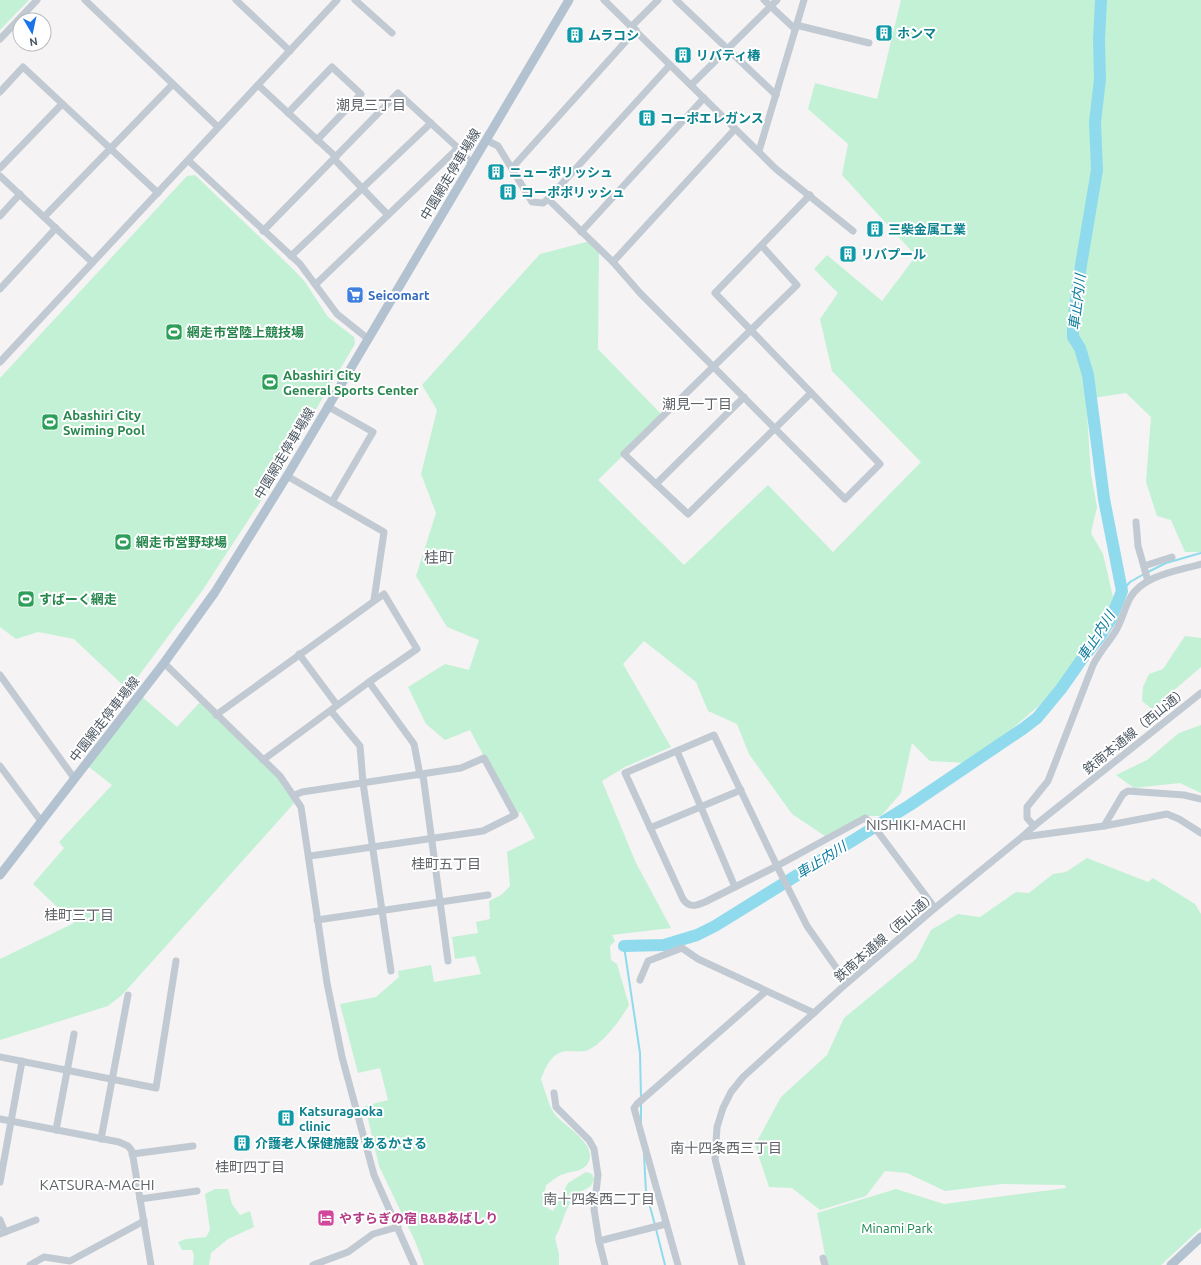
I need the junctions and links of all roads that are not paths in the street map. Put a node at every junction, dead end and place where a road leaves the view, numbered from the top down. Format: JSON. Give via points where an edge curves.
{"nodes":[{"id":1,"x":37,"y":0,"type":"edge"},
{"id":2,"x":85,"y":0,"type":"edge"},
{"id":3,"x":236,"y":0,"type":"edge"},
{"id":4,"x":337,"y":0,"type":"edge"},
{"id":5,"x":355,"y":0,"type":"edge"},
{"id":6,"x":569,"y":0,"type":"edge"},
{"id":7,"x":604,"y":0,"type":"edge"},
{"id":8,"x":658,"y":0,"type":"edge"},
{"id":9,"x":676,"y":0,"type":"edge"},
{"id":10,"x":764,"y":0,"type":"edge"},
{"id":11,"x":777,"y":0,"type":"edge"},
{"id":12,"x":804,"y":0,"type":"edge"},
{"id":13,"x":770,"y":6,"type":"junction"},
{"id":14,"x":796,"y":27,"type":"junction"},
{"id":15,"x":634,"y":28,"type":"junction"},
{"id":16,"x":392,"y":33,"type":"dead end"},
{"id":17,"x":0,"y":39,"type":"edge"},
{"id":18,"x":868,"y":43,"type":"dead end"},
{"id":19,"x":290,"y":51,"type":"junction"},
{"id":20,"x":728,"y":51,"type":"junction"},
{"id":21,"x":670,"y":65,"type":"junction"},
{"id":22,"x":173,"y":84,"type":"junction"},
{"id":23,"x":258,"y":85,"type":"junction"},
{"id":24,"x":691,"y":85,"type":"junction"},
{"id":25,"x":0,"y":92,"type":"edge"},
{"id":26,"x":776,"y":95,"type":"junction"},
{"id":27,"x":704,"y":98,"type":"junction"},
{"id":28,"x":62,"y":104,"type":"junction"},
{"id":29,"x":288,"y":113,"type":"junction"},
{"id":30,"x":430,"y":123,"type":"junction"},
{"id":31,"x":218,"y":127,"type":"junction"},
{"id":32,"x":735,"y":129,"type":"junction"},
{"id":33,"x":317,"y":140,"type":"junction"},
{"id":34,"x":486,"y":140,"type":"junction"},
{"id":35,"x":458,"y":148,"type":"junction"},
{"id":36,"x":110,"y":149,"type":"junction"},
{"id":37,"x":758,"y":151,"type":"junction"},
{"id":38,"x":335,"y":158,"type":"junction"},
{"id":39,"x":189,"y":161,"type":"junction"},
{"id":40,"x":472,"y":164,"type":"junction"},
{"id":41,"x":0,"y":168,"type":"edge"},
{"id":42,"x":512,"y":168,"type":"junction"},
{"id":43,"x":0,"y":176,"type":"edge"},
{"id":44,"x":362,"y":188,"type":"junction"},
{"id":45,"x":20,"y":194,"type":"junction"},
{"id":46,"x":158,"y":194,"type":"junction"},
{"id":47,"x":810,"y":195,"type":"junction"},
{"id":48,"x":548,"y":199,"type":"junction"},
{"id":49,"x":388,"y":215,"type":"junction"},
{"id":50,"x":0,"y":216,"type":"edge"},
{"id":51,"x":44,"y":217,"type":"junction"},
{"id":52,"x":56,"y":228,"type":"junction"},
{"id":53,"x":263,"y":231,"type":"junction"},
{"id":54,"x":853,"y":231,"type":"dead end"},
{"id":55,"x":581,"y":232,"type":"junction"},
{"id":56,"x":762,"y":246,"type":"junction"},
{"id":57,"x":291,"y":256,"type":"junction"},
{"id":58,"x":92,"y":262,"type":"junction"},
{"id":59,"x":612,"y":262,"type":"junction"},
{"id":60,"x":316,"y":284,"type":"junction"},
{"id":61,"x":0,"y":289,"type":"edge"},
{"id":62,"x":750,"y":331,"type":"junction"},
{"id":63,"x":367,"y":338,"type":"junction"},
{"id":64,"x":0,"y":362,"type":"edge"},
{"id":65,"x":714,"y":366,"type":"junction"},
{"id":66,"x":810,"y":393,"type":"junction"},
{"id":67,"x":744,"y":397,"type":"junction"},
{"id":68,"x":327,"y":406,"type":"junction"},
{"id":69,"x":775,"y":429,"type":"junction"},
{"id":70,"x":287,"y":476,"type":"junction"},
{"id":71,"x":656,"y":484,"type":"junction"},
{"id":72,"x":332,"y":502,"type":"junction"},
{"id":73,"x":1136,"y":522,"type":"dead end"},
{"id":74,"x":1172,"y":557,"type":"dead end"},
{"id":75,"x":1201,"y":564,"type":"edge"},
{"id":76,"x":1144,"y":567,"type":"junction"},
{"id":77,"x":1148,"y":579,"type":"junction"},
{"id":78,"x":374,"y":600,"type":"junction"},
{"id":79,"x":299,"y":654,"type":"junction"},
{"id":80,"x":164,"y":664,"type":"junction"},
{"id":81,"x":0,"y":675,"type":"edge"},
{"id":82,"x":369,"y":682,"type":"junction"},
{"id":83,"x":1201,"y":693,"type":"edge"},
{"id":84,"x":337,"y":705,"type":"junction"},
{"id":85,"x":330,"y":711,"type":"junction"},
{"id":86,"x":216,"y":715,"type":"junction"},
{"id":87,"x":677,"y":751,"type":"junction"},
{"id":88,"x":263,"y":760,"type":"junction"},
{"id":89,"x":0,"y":766,"type":"edge"},
{"id":90,"x":422,"y":775,"type":"junction"},
{"id":91,"x":74,"y":778,"type":"junction"},
{"id":92,"x":363,"y":783,"type":"junction"},
{"id":93,"x":741,"y":790,"type":"junction"},
{"id":94,"x":295,"y":795,"type":"junction"},
{"id":95,"x":1201,"y":799,"type":"edge"},
{"id":96,"x":701,"y":806,"type":"junction"},
{"id":97,"x":41,"y":821,"type":"junction"},
{"id":98,"x":1034,"y":826,"type":"junction"},
{"id":99,"x":1104,"y":826,"type":"junction"},
{"id":100,"x":650,"y":828,"type":"junction"},
{"id":101,"x":1201,"y":833,"type":"edge"},
{"id":102,"x":1022,"y":837,"type":"junction"},
{"id":103,"x":432,"y":840,"type":"junction"},
{"id":104,"x":373,"y":847,"type":"junction"},
{"id":105,"x":310,"y":856,"type":"junction"},
{"id":106,"x":777,"y":866,"type":"junction"},
{"id":107,"x":0,"y":875,"type":"edge"},
{"id":108,"x":735,"y":887,"type":"junction"},
{"id":109,"x":488,"y":895,"type":"dead end"},
{"id":110,"x":440,"y":902,"type":"junction"},
{"id":111,"x":935,"y":908,"type":"junction"},
{"id":112,"x":382,"y":910,"type":"junction"},
{"id":113,"x":317,"y":920,"type":"junction"},
{"id":114,"x":176,"y":961,"type":"dead end"},
{"id":115,"x":448,"y":961,"type":"dead end"},
{"id":116,"x":391,"y":972,"type":"dead end"},
{"id":117,"x":640,"y":980,"type":"dead end"},
{"id":118,"x":847,"y":983,"type":"junction"},
{"id":119,"x":765,"y":992,"type":"junction"},
{"id":120,"x":128,"y":995,"type":"dead end"},
{"id":121,"x":814,"y":1013,"type":"junction"},
{"id":122,"x":74,"y":1034,"type":"dead end"},
{"id":123,"x":0,"y":1057,"type":"edge"},
{"id":124,"x":22,"y":1061,"type":"junction"},
{"id":125,"x":68,"y":1070,"type":"junction"},
{"id":126,"x":112,"y":1078,"type":"junction"},
{"id":127,"x":554,"y":1093,"type":"dead end"},
{"id":128,"x":0,"y":1119,"type":"edge"},
{"id":129,"x":11,"y":1121,"type":"junction"},
{"id":130,"x":56,"y":1130,"type":"junction"},
{"id":131,"x":101,"y":1139,"type":"junction"},
{"id":132,"x":193,"y":1146,"type":"dead end"},
{"id":133,"x":132,"y":1154,"type":"junction"},
{"id":134,"x":0,"y":1182,"type":"edge"},
{"id":135,"x":197,"y":1191,"type":"dead end"},
{"id":136,"x":140,"y":1199,"type":"junction"},
{"id":137,"x":0,"y":1220,"type":"edge"},
{"id":138,"x":36,"y":1220,"type":"dead end"},
{"id":139,"x":144,"y":1221,"type":"junction"},
{"id":140,"x":666,"y":1224,"type":"junction"},
{"id":141,"x":398,"y":1227,"type":"junction"},
{"id":142,"x":2,"y":1233,"type":"edge"},
{"id":143,"x":1201,"y":1237,"type":"edge"},
{"id":144,"x":598,"y":1241,"type":"junction"},
{"id":145,"x":30,"y":1265,"type":"edge"},
{"id":146,"x":151,"y":1265,"type":"edge"},
{"id":147,"x":313,"y":1265,"type":"edge"},
{"id":148,"x":414,"y":1265,"type":"edge"},
{"id":149,"x":605,"y":1265,"type":"edge"},
{"id":150,"x":678,"y":1265,"type":"edge"},
{"id":151,"x":742,"y":1265,"type":"edge"},
{"id":152,"x":1170,"y":1265,"type":"edge"}],
"edges":[{"from":1,"to":17,"type":"street"},
{"from":2,"to":22,"type":"street"},
{"from":3,"to":19,"type":"street"},
{"from":4,"to":19,"type":"street"},
{"from":5,"to":16,"type":"street"},
{"from":6,"to":34,"type":"main road","name":"中園網走停車場線"},
{"from":7,"to":15,"type":"street"},
{"from":8,"to":15,"type":"street"},
{"from":9,"to":20,"type":"street"},
{"from":10,"to":13,"type":"street"},
{"from":11,"to":13,"type":"street"},
{"from":12,"to":14,"type":"street"},
{"from":13,"to":14,"type":"street"},
{"from":13,"to":20,"type":"street"},
{"from":14,"to":18,"type":"street"},
{"from":14,"to":26,"type":"street"},
{"from":15,"to":21,"type":"street"},
{"from":15,"to":42,"type":"street"},
{"from":19,"to":23,"type":"street"},
{"from":20,"to":24,"type":"street"},
{"from":20,"to":26,"type":"street"},
{"from":21,"to":24,"type":"street"},
{"from":21,"to":48,"type":"street"},
{"from":22,"to":31,"type":"street"},
{"from":22,"to":36,"type":"street"},
{"from":23,"to":29,"type":"street"},
{"from":23,"to":31,"type":"street"},
{"from":24,"to":27,"type":"street"},
{"from":25,"to":28,"type":"street","via":[[24,67]]},
{"from":26,"to":37,"type":"street"},
{"from":27,"to":32,"type":"street"},
{"from":27,"to":55,"type":"street"},
{"from":28,"to":36,"type":"street"},
{"from":28,"to":41,"type":"street"},
{"from":29,"to":33,"type":"street"},
{"from":29,"to":33,"type":"street","via":[[332,67],[361,94]]},
{"from":30,"to":35,"type":"street"},
{"from":30,"to":38,"type":"street","via":[[398,93]]},
{"from":30,"to":44,"type":"street"},
{"from":31,"to":39,"type":"street"},
{"from":32,"to":37,"type":"street"},
{"from":32,"to":59,"type":"street"},
{"from":33,"to":38,"type":"street"},
{"from":34,"to":40,"type":"main road","name":"中園網走停車場線"},
{"from":34,"to":42,"type":"street","via":[[498,146]]},
{"from":35,"to":40,"type":"street"},
{"from":35,"to":49,"type":"street"},
{"from":36,"to":46,"type":"street"},
{"from":36,"to":51,"type":"street"},
{"from":37,"to":47,"type":"street","via":[[776,169]]},
{"from":38,"to":44,"type":"street"},
{"from":38,"to":53,"type":"street"},
{"from":39,"to":46,"type":"street"},
{"from":39,"to":53,"type":"street"},
{"from":40,"to":63,"type":"main road","name":"中園網走停車場線"},
{"from":42,"to":48,"type":"street","via":[[532,202],[543,203]]},
{"from":43,"to":45,"type":"street"},
{"from":44,"to":49,"type":"street"},
{"from":44,"to":57,"type":"street"},
{"from":45,"to":50,"type":"street"},
{"from":45,"to":51,"type":"street"},
{"from":46,"to":58,"type":"street"},
{"from":47,"to":54,"type":"street"},
{"from":47,"to":56,"type":"street"},
{"from":48,"to":55,"type":"street"},
{"from":49,"to":60,"type":"street"},
{"from":51,"to":52,"type":"street"},
{"from":52,"to":58,"type":"street"},
{"from":52,"to":61,"type":"street"},
{"from":53,"to":57,"type":"street"},
{"from":55,"to":59,"type":"street"},
{"from":56,"to":62,"type":"street","via":[[715,293]]},
{"from":56,"to":62,"type":"street","via":[[797,285]]},
{"from":57,"to":60,"type":"street"},
{"from":58,"to":64,"type":"street"},
{"from":59,"to":65,"type":"street"},
{"from":60,"to":63,"type":"street","via":[[337,314]]},
{"from":62,"to":65,"type":"street"},
{"from":62,"to":66,"type":"street"},
{"from":63,"to":68,"type":"main road","name":"中園網走停車場線"},
{"from":65,"to":67,"type":"street"},
{"from":65,"to":71,"type":"street","via":[[624,454]]},
{"from":66,"to":69,"type":"street"},
{"from":66,"to":69,"type":"street","via":[[880,464],[845,499]]},
{"from":67,"to":69,"type":"street"},
{"from":67,"to":71,"type":"street"},
{"from":68,"to":70,"type":"main road","name":"中園網走停車場線"},
{"from":68,"to":72,"type":"street","via":[[373,432]]},
{"from":69,"to":71,"type":"street","via":[[688,514]]},
{"from":70,"to":72,"type":"street"},
{"from":70,"to":80,"type":"main road","name":"中園網走停車場線","via":[[215,592]]},
{"from":72,"to":78,"type":"street","via":[[384,532]]},
{"from":73,"to":76,"type":"street","via":[[1138,546]]},
{"from":74,"to":76,"type":"street"},
{"from":75,"to":77,"type":"street"},
{"from":76,"to":77,"type":"street"},
{"from":77,"to":98,"type":"street","via":[[1130,597],[1115,632],[1099,653],[1048,781],[1027,807],[1026,818]]},
{"from":78,"to":79,"type":"street"},
{"from":78,"to":82,"type":"street","via":[[384,594],[417,649]]},
{"from":79,"to":84,"type":"street"},
{"from":79,"to":86,"type":"street"},
{"from":80,"to":86,"type":"street"},
{"from":80,"to":91,"type":"main road","name":"中園網走停車場線"},
{"from":81,"to":91,"type":"street"},
{"from":82,"to":84,"type":"street"},
{"from":82,"to":90,"type":"street","via":[[414,744]]},
{"from":83,"to":98,"type":"street","name":"鉄南本通線（西山通）"},
{"from":84,"to":85,"type":"street"},
{"from":85,"to":88,"type":"street"},
{"from":85,"to":92,"type":"street","via":[[360,746]]},
{"from":86,"to":88,"type":"street"},
{"from":87,"to":93,"type":"street","via":[[714,735]]},
{"from":87,"to":96,"type":"street"},
{"from":87,"to":100,"type":"street","via":[[625,773]]},
{"from":88,"to":94,"type":"street"},
{"from":89,"to":97,"type":"street"},
{"from":90,"to":92,"type":"street"},
{"from":90,"to":103,"type":"street"},
{"from":90,"to":103,"type":"street","via":[[461,768],[484,758],[515,815],[483,831]]},
{"from":91,"to":97,"type":"main road","name":"中園網走停車場線"},
{"from":92,"to":94,"type":"street"},
{"from":92,"to":104,"type":"street"},
{"from":93,"to":96,"type":"street"},
{"from":93,"to":106,"type":"street"},
{"from":94,"to":105,"type":"street","via":[[301,807]]},
{"from":95,"to":99,"type":"street","via":[[1184,795],[1128,791],[1123,794]]},
{"from":96,"to":100,"type":"street"},
{"from":96,"to":108,"type":"street"},
{"from":97,"to":107,"type":"main road","name":"中園網走停車場線"},
{"from":98,"to":102,"type":"street","name":"鉄南本通線（西山通）"},
{"from":99,"to":101,"type":"street","via":[[1167,814]]},
{"from":99,"to":102,"type":"street"},
{"from":100,"to":108,"type":"street","via":[[686,903],[697,906]]},
{"from":102,"to":111,"type":"street","name":"鉄南本通線（西山通）"},
{"from":103,"to":104,"type":"street"},
{"from":103,"to":110,"type":"street"},
{"from":104,"to":105,"type":"street"},
{"from":104,"to":112,"type":"street"},
{"from":105,"to":113,"type":"street"},
{"from":106,"to":108,"type":"street"},
{"from":106,"to":111,"type":"street","via":[[865,818],[877,830]]},
{"from":106,"to":118,"type":"street","via":[[807,926]]},
{"from":109,"to":110,"type":"street"},
{"from":110,"to":112,"type":"street"},
{"from":110,"to":115,"type":"street"},
{"from":111,"to":118,"type":"street","name":"鉄南本通線（西山通）"},
{"from":112,"to":113,"type":"street"},
{"from":112,"to":116,"type":"street"},
{"from":113,"to":141,"type":"street","via":[[334,1020],[354,1105],[374,1175]]},
{"from":114,"to":126,"type":"street","via":[[156,1088]]},
{"from":117,"to":119,"type":"street","via":[[648,961],[682,948],[698,959]]},
{"from":118,"to":121,"type":"street","name":"鉄南本通線（西山通）"},
{"from":119,"to":121,"type":"street"},
{"from":119,"to":140,"type":"street","via":[[634,1108]]},
{"from":120,"to":126,"type":"street"},
{"from":121,"to":151,"type":"street","name":"鉄南本通線（西山通）","via":[[741,1080],[727,1100],[717,1127],[716,1166]]},
{"from":122,"to":125,"type":"street"},
{"from":123,"to":124,"type":"street"},
{"from":124,"to":125,"type":"street"},
{"from":124,"to":129,"type":"street"},
{"from":125,"to":126,"type":"street"},
{"from":125,"to":130,"type":"street"},
{"from":126,"to":131,"type":"street"},
{"from":127,"to":144,"type":"street","via":[[556,1107],[589,1140],[594,1149],[598,1175],[594,1209]]},
{"from":128,"to":129,"type":"street"},
{"from":129,"to":130,"type":"street"},
{"from":129,"to":134,"type":"street"},
{"from":130,"to":131,"type":"street"},
{"from":131,"to":133,"type":"street","via":[[128,1146]]},
{"from":132,"to":133,"type":"street"},
{"from":133,"to":136,"type":"street"},
{"from":135,"to":136,"type":"street"},
{"from":136,"to":139,"type":"street"},
{"from":137,"to":142,"type":"street"},
{"from":138,"to":142,"type":"street"},
{"from":139,"to":145,"type":"street","via":[[70,1261],[44,1257]]},
{"from":139,"to":146,"type":"street"},
{"from":140,"to":144,"type":"street"},
{"from":140,"to":150,"type":"street"},
{"from":141,"to":147,"type":"street","via":[[373,1234],[348,1252]]},
{"from":141,"to":148,"type":"street"},
{"from":143,"to":152,"type":"main road"},
{"from":144,"to":149,"type":"street"}]}
